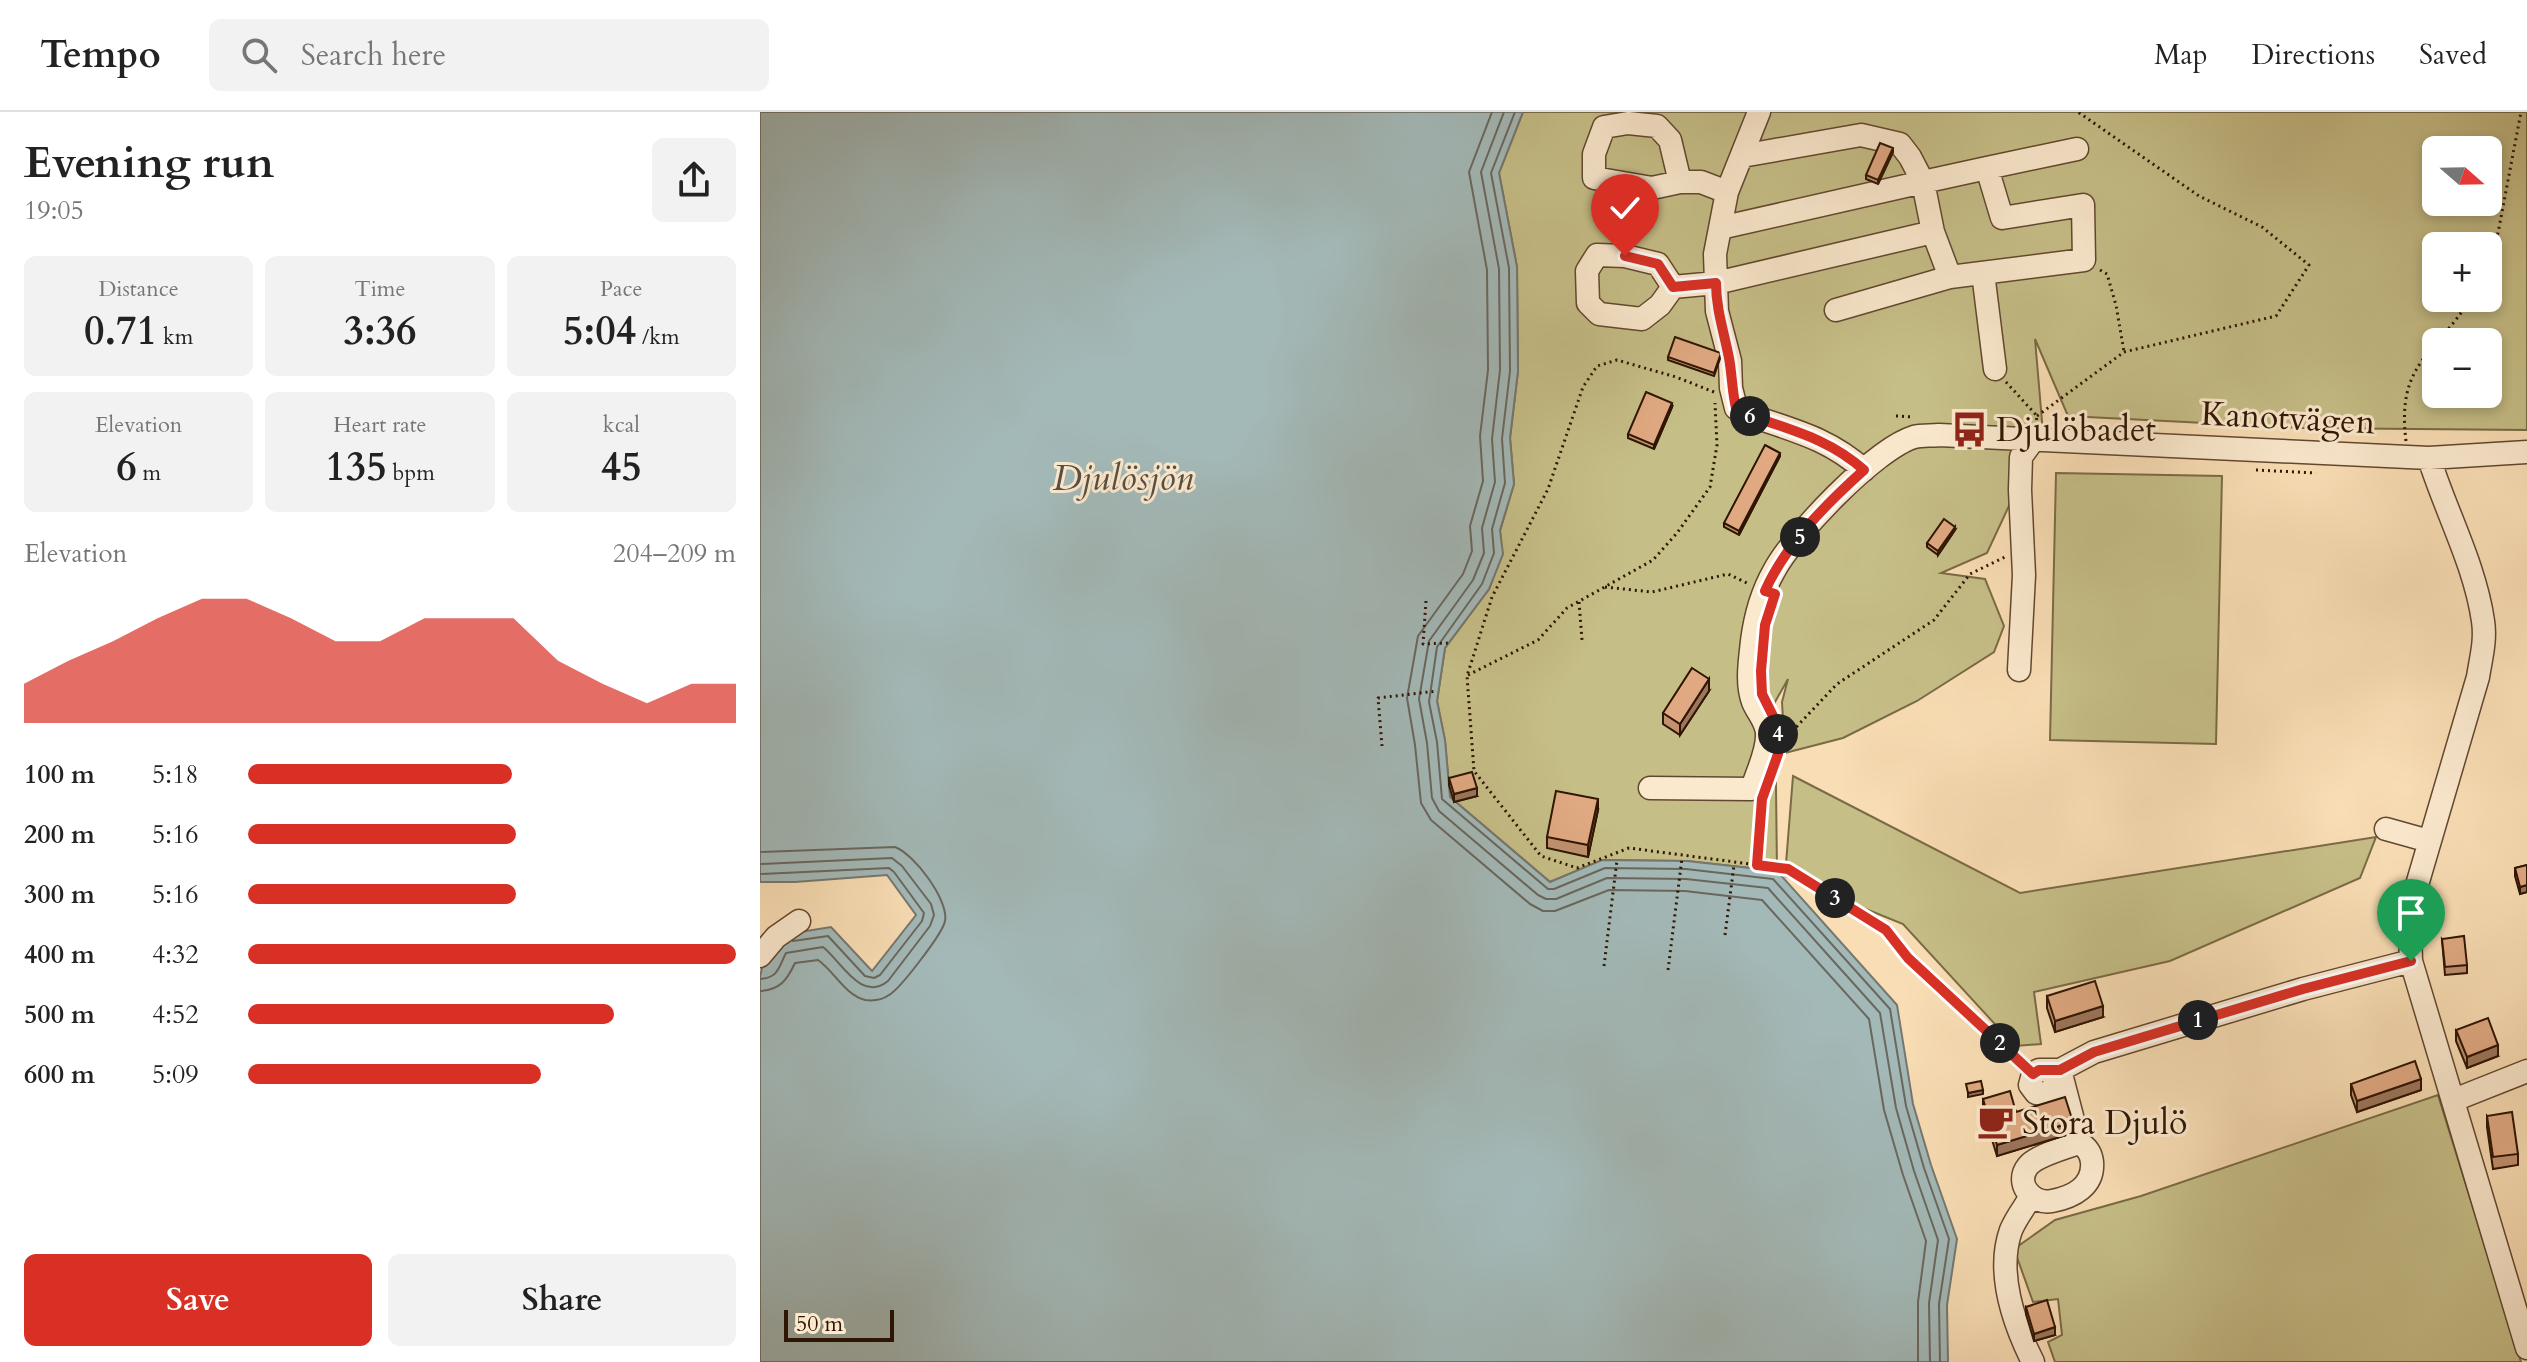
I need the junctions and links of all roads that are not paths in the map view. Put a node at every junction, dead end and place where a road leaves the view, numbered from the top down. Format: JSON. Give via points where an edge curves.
{"nodes":[{"id":1,"x":1759,"y":112,"type":"edge"},
{"id":2,"x":2077,"y":149,"type":"dead end"},
{"id":3,"x":1742,"y":156,"type":"junction"},
{"id":4,"x":1987,"y":168,"type":"junction"},
{"id":5,"x":1680,"y":182,"type":"dead end"},
{"id":6,"x":1923,"y":182,"type":"junction"},
{"id":7,"x":1727,"y":192,"type":"junction"},
{"id":8,"x":1720,"y":228,"type":"junction"},
{"id":9,"x":1933,"y":232,"type":"junction"},
{"id":10,"x":1983,"y":273,"type":"junction"},
{"id":11,"x":1950,"y":277,"type":"junction"},
{"id":12,"x":1716,"y":283,"type":"junction"},
{"id":13,"x":1673,"y":287,"type":"dead end"},
{"id":14,"x":1836,"y":310,"type":"dead end"},
{"id":15,"x":1995,"y":369,"type":"road end"},
{"id":16,"x":2034,"y":439,"type":"junction"},
{"id":17,"x":2527,"y":452,"type":"edge"},
{"id":18,"x":2419,"y":457,"type":"junction"},
{"id":19,"x":1864,"y":470,"type":"junction"},
{"id":20,"x":2019,"y":670,"type":"dead end"},
{"id":21,"x":1650,"y":788,"type":"dead end"},
{"id":22,"x":2386,"y":829,"type":"dead end"},
{"id":23,"x":2429,"y":841,"type":"junction"},
{"id":24,"x":799,"y":921,"type":"dead end"},
{"id":25,"x":760,"y":956,"type":"edge"},
{"id":26,"x":2411,"y":961,"type":"junction"},
{"id":27,"x":2060,"y":1070,"type":"junction"},
{"id":28,"x":2527,"y":1071,"type":"edge"},
{"id":29,"x":2033,"y":1074,"type":"road end"},
{"id":30,"x":2454,"y":1100,"type":"junction"},
{"id":31,"x":2079,"y":1143,"type":"junction"},
{"id":32,"x":2030,"y":1198,"type":"junction"},
{"id":33,"x":2527,"y":1348,"type":"edge"},
{"id":34,"x":2033,"y":1362,"type":"edge"}],
"edges":[{"from":1,"to":3,"type":"street"},
{"from":2,"to":4,"type":"street"},
{"from":3,"to":6,"type":"street","via":[[1861,135],[1900,144]]},
{"from":3,"to":7,"type":"street"},
{"from":4,"to":6,"type":"street"},
{"from":4,"to":10,"type":"street","via":[[2002,218],[2083,205],[2084,260]]},
{"from":5,"to":7,"type":"street","via":[[1701,182]]},
{"from":6,"to":8,"type":"street"},
{"from":6,"to":9,"type":"street"},
{"from":7,"to":8,"type":"street"},
{"from":8,"to":12,"type":"street"},
{"from":9,"to":11,"type":"street"},
{"from":9,"to":12,"type":"street"},
{"from":10,"to":11,"type":"street"},
{"from":10,"to":15,"type":"street"},
{"from":11,"to":14,"type":"street"},
{"from":12,"to":13,"type":"street"},
{"from":12,"to":19,"type":"street","via":[[1730,361],[1724,394],[1746,414],[1817,438]]},
{"from":16,"to":18,"type":"street","name":"Kanotvägen"},
{"from":16,"to":19,"type":"street","name":"Kanotvägen","via":[[1915,437]]},
{"from":16,"to":20,"type":"street","via":[[2021,457],[2024,575]]},
{"from":17,"to":18,"type":"street","name":"Kanotvägen"},
{"from":18,"to":23,"type":"street","via":[[2472,574],[2484,645]]},
{"from":19,"to":21,"type":"street","name":"Kanotvägen","via":[[1791,547],[1765,591],[1752,638],[1749,683],[1767,738],[1752,789]]},
{"from":22,"to":23,"type":"street"},
{"from":23,"to":26,"type":"street","via":[[2417,885]]},
{"from":24,"to":25,"type":"street"},
{"from":26,"to":27,"type":"street","via":[[2094,1052]]},
{"from":26,"to":30,"type":"street"},
{"from":27,"to":29,"type":"street"},
{"from":27,"to":31,"type":"street"},
{"from":28,"to":30,"type":"street"},
{"from":30,"to":33,"type":"street"},
{"from":31,"to":32,"type":"street","via":[[2028,1166],[2024,1178]]},
{"from":31,"to":32,"type":"street","via":[[2092,1159],[2087,1184],[2052,1201]]},
{"from":32,"to":34,"type":"street","via":[[2011,1230],[2006,1279]]}]}
